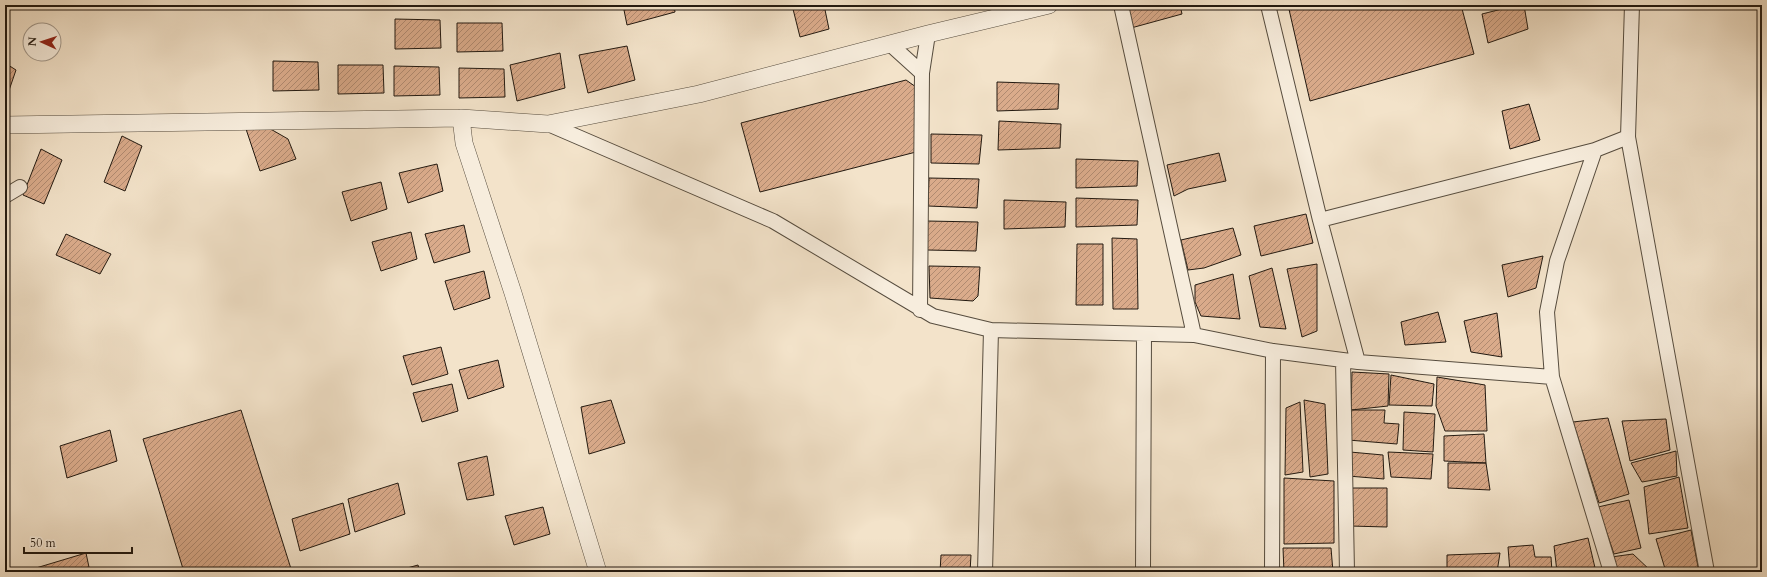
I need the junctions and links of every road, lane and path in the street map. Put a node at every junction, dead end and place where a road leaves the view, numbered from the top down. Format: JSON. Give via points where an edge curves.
{"nodes":[{"id":1,"x":1048,"y":5,"type":"edge"},
{"id":2,"x":1121,"y":5,"type":"edge"},
{"id":3,"x":1268,"y":5,"type":"edge"},
{"id":4,"x":1632,"y":5,"type":"edge"},
{"id":5,"x":928,"y":34,"type":"junction"},
{"id":6,"x":890,"y":44,"type":"junction"},
{"id":7,"x":922,"y":72,"type":"junction"},
{"id":8,"x":461,"y":118,"type":"junction"},
{"id":9,"x":548,"y":124,"type":"junction"},
{"id":10,"x":5,"y":125,"type":"edge"},
{"id":11,"x":1628,"y":137,"type":"junction"},
{"id":12,"x":1595,"y":150,"type":"junction"},
{"id":13,"x":20,"y":187,"type":"dead end"},
{"id":14,"x":5,"y":196,"type":"edge"},
{"id":15,"x":1320,"y":220,"type":"junction"},
{"id":16,"x":920,"y":310,"type":"junction"},
{"id":17,"x":991,"y":330,"type":"junction"},
{"id":18,"x":1144,"y":334,"type":"junction"},
{"id":19,"x":1194,"y":335,"type":"junction"},
{"id":20,"x":1273,"y":351,"type":"junction"},
{"id":21,"x":1343,"y":360,"type":"junction"},
{"id":22,"x":1358,"y":362,"type":"junction"},
{"id":23,"x":1552,"y":377,"type":"junction"},
{"id":24,"x":598,"y":572,"type":"edge"},
{"id":25,"x":985,"y":572,"type":"edge"},
{"id":26,"x":1143,"y":572,"type":"edge"},
{"id":27,"x":1272,"y":572,"type":"edge"},
{"id":28,"x":1347,"y":572,"type":"edge"},
{"id":29,"x":1612,"y":572,"type":"edge"},
{"id":30,"x":1707,"y":572,"type":"edge"}],
"edges":[{"from":1,"to":5,"type":"street"},
{"from":2,"to":19,"type":"street"},
{"from":3,"to":15,"type":"street"},
{"from":4,"to":11,"type":"street"},
{"from":5,"to":6,"type":"street"},
{"from":5,"to":7,"type":"street"},
{"from":6,"to":7,"type":"street"},
{"from":6,"to":9,"type":"street","via":[[699,94]]},
{"from":7,"to":16,"type":"street"},
{"from":8,"to":9,"type":"street"},
{"from":8,"to":10,"type":"street"},
{"from":8,"to":24,"type":"street","via":[[464,143],[518,309]]},
{"from":9,"to":16,"type":"street","via":[[773,222]]},
{"from":11,"to":12,"type":"street"},
{"from":11,"to":30,"type":"street"},
{"from":12,"to":15,"type":"street"},
{"from":12,"to":23,"type":"street","via":[[1557,261],[1547,312]]},
{"from":13,"to":14,"type":"street"},
{"from":15,"to":22,"type":"street"},
{"from":16,"to":17,"type":"street","via":[[933,316]]},
{"from":17,"to":18,"type":"street"},
{"from":17,"to":25,"type":"street"},
{"from":18,"to":19,"type":"street"},
{"from":18,"to":26,"type":"street"},
{"from":19,"to":20,"type":"street"},
{"from":20,"to":21,"type":"street"},
{"from":20,"to":27,"type":"street"},
{"from":21,"to":22,"type":"street"},
{"from":21,"to":28,"type":"street"},
{"from":22,"to":23,"type":"street"},
{"from":23,"to":29,"type":"street"}]}
